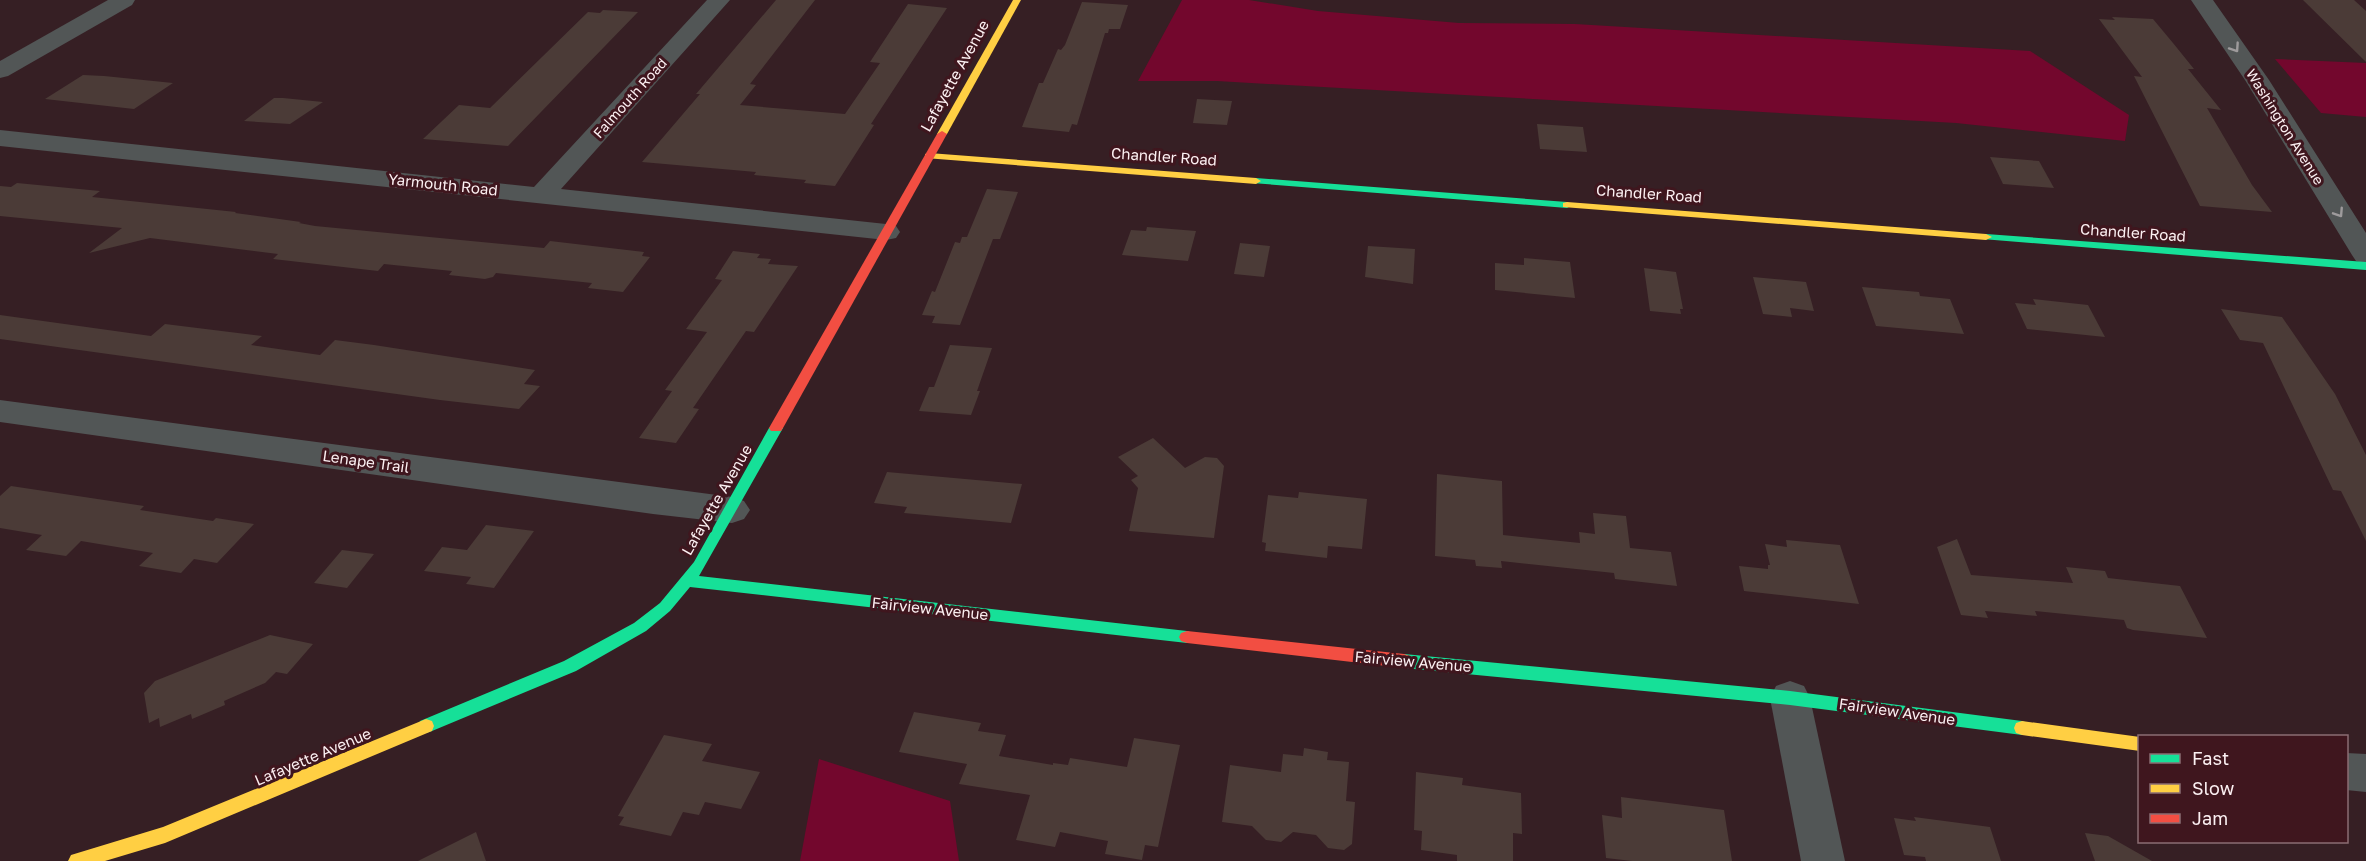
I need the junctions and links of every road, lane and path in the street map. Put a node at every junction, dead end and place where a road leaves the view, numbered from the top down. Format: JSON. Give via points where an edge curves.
{"nodes":[{"id":1,"x":124,"y":0,"type":"edge"},
{"id":2,"x":719,"y":0,"type":"edge"},
{"id":3,"x":1017,"y":0,"type":"edge"},
{"id":4,"x":2202,"y":0,"type":"edge"},
{"id":5,"x":0,"y":71,"type":"edge"},
{"id":6,"x":0,"y":138,"type":"edge"},
{"id":7,"x":929,"y":156,"type":"junction"},
{"id":8,"x":541,"y":195,"type":"junction"},
{"id":9,"x":886,"y":232,"type":"junction"},
{"id":10,"x":2366,"y":255,"type":"edge"},
{"id":11,"x":2366,"y":266,"type":"edge"},
{"id":12,"x":0,"y":411,"type":"edge"},
{"id":13,"x":732,"y":510,"type":"junction"},
{"id":14,"x":687,"y":581,"type":"junction"},
{"id":15,"x":1790,"y":698,"type":"junction"},
{"id":16,"x":2138,"y":744,"type":"edge"},
{"id":17,"x":2348,"y":771,"type":"edge"},
{"id":18,"x":2366,"y":773,"type":"edge"},
{"id":19,"x":77,"y":861,"type":"edge"},
{"id":20,"x":1823,"y":861,"type":"edge"}],
"edges":[{"from":1,"to":5,"type":"street"},
{"from":2,"to":8,"type":"street","name":"Falmouth Road"},
{"from":3,"to":7,"type":"street","name":"Lafayette Avenue"},
{"from":4,"to":10,"type":"street","name":"Washington Avenue","one_way":true},
{"from":6,"to":8,"type":"street","name":"Yarmouth Road"},
{"from":7,"to":9,"type":"street","name":"Lafayette Avenue"},
{"from":7,"to":11,"type":"street","name":"Chandler Road"},
{"from":8,"to":9,"type":"street","name":"Yarmouth Road"},
{"from":9,"to":13,"type":"street","name":"Lafayette Avenue"},
{"from":12,"to":13,"type":"street","name":"Lenape Trail"},
{"from":13,"to":14,"type":"street","name":"Lafayette Avenue"},
{"from":14,"to":15,"type":"street","name":"Fairview Avenue","via":[[1352,656]]},
{"from":14,"to":19,"type":"street","name":"Lafayette Avenue","via":[[640,627],[570,666],[176,831]]},
{"from":15,"to":16,"type":"street","name":"Fairview Avenue"},
{"from":15,"to":20,"type":"street"},
{"from":17,"to":18,"type":"street"}]}
